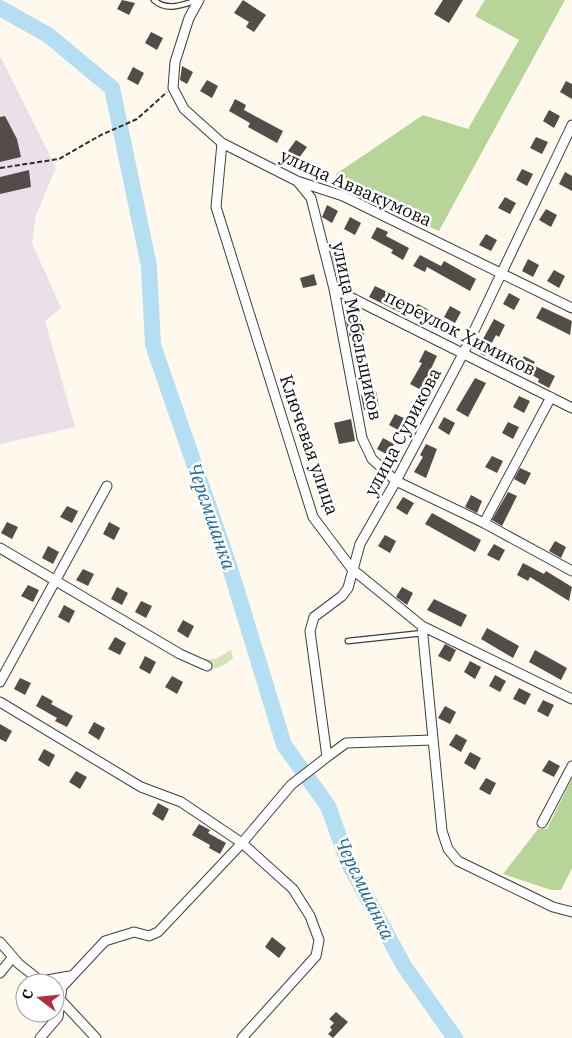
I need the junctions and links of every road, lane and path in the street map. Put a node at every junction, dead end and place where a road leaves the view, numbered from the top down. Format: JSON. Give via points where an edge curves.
{"nodes":[{"id":1,"x":154,"y":0,"type":"edge"},
{"id":2,"x":199,"y":0,"type":"edge"},
{"id":3,"x":173,"y":88,"type":"junction"},
{"id":4,"x":572,"y":127,"type":"edge"},
{"id":5,"x":222,"y":143,"type":"junction"},
{"id":6,"x":0,"y":168,"type":"edge"},
{"id":7,"x":297,"y":182,"type":"junction"},
{"id":8,"x":503,"y":273,"type":"junction"},
{"id":9,"x":334,"y":289,"type":"junction"},
{"id":10,"x":572,"y":308,"type":"edge"},
{"id":11,"x":464,"y":352,"type":"junction"},
{"id":12,"x":550,"y":397,"type":"junction"},
{"id":13,"x":572,"y":408,"type":"edge"},
{"id":14,"x":396,"y":480,"type":"junction"},
{"id":15,"x":107,"y":486,"type":"dead end"},
{"id":16,"x":484,"y":523,"type":"junction"},
{"id":17,"x":0,"y":548,"type":"edge"},
{"id":18,"x":352,"y":568,"type":"junction"},
{"id":19,"x":572,"y":570,"type":"edge"},
{"id":20,"x":55,"y":580,"type":"junction"},
{"id":21,"x":422,"y":630,"type":"junction"},
{"id":22,"x":348,"y":640,"type":"dead end"},
{"id":23,"x":207,"y":666,"type":"dead end"},
{"id":24,"x":0,"y":682,"type":"edge"},
{"id":25,"x":572,"y":698,"type":"edge"},
{"id":26,"x":0,"y":702,"type":"edge"},
{"id":27,"x":432,"y":740,"type":"junction"},
{"id":28,"x":327,"y":756,"type":"junction"},
{"id":29,"x":572,"y":766,"type":"edge"},
{"id":30,"x":542,"y":824,"type":"dead end"},
{"id":31,"x":242,"y":843,"type":"junction"},
{"id":32,"x":572,"y":912,"type":"edge"},
{"id":33,"x":0,"y":942,"type":"edge"},
{"id":34,"x":13,"y":957,"type":"junction"},
{"id":35,"x":0,"y":973,"type":"edge"},
{"id":36,"x":32,"y":973,"type":"edge"},
{"id":37,"x":70,"y":976,"type":"junction"},
{"id":38,"x":65,"y":977,"type":"edge"},
{"id":39,"x":65,"y":982,"type":"edge"},
{"id":40,"x":65,"y":1006,"type":"edge"},
{"id":41,"x":53,"y":1023,"type":"edge"},
{"id":42,"x":40,"y":1038,"type":"edge"},
{"id":43,"x":96,"y":1038,"type":"edge"},
{"id":44,"x":242,"y":1038,"type":"edge"}],
"edges":[{"from":1,"to":2,"type":"lane","via":[[172,8]]},
{"from":2,"to":3,"type":"street","via":[[175,62]]},
{"from":3,"to":5,"type":"street","name":"улица Аввакумова","via":[[184,108]]},
{"from":3,"to":6,"type":"path","via":[[137,119],[59,159]]},
{"from":4,"to":8,"type":"street","name":"улица Сурикова"},
{"from":5,"to":7,"type":"street","name":"улица Аввакумова"},
{"from":5,"to":18,"type":"street","name":"Ключевая улица","via":[[216,207],[276,404],[313,517]]},
{"from":7,"to":8,"type":"street","name":"улица Аввакумова","via":[[344,196]]},
{"from":7,"to":9,"type":"street","name":"улица Мебельщиков","via":[[311,198]]},
{"from":8,"to":10,"type":"street","name":"улица Аввакумова"},
{"from":8,"to":11,"type":"street","name":"улица Сурикова"},
{"from":9,"to":11,"type":"street","name":"переулок Химиков"},
{"from":9,"to":14,"type":"street","name":"улица Мебельщиков","via":[[362,438],[372,459]]},
{"from":11,"to":12,"type":"street","name":"переулок Химиков"},
{"from":11,"to":14,"type":"street","name":"улица Сурикова"},
{"from":12,"to":13,"type":"street","name":"переулок Химиков"},
{"from":12,"to":16,"type":"street"},
{"from":14,"to":16,"type":"street","name":"улица Мебельщиков"},
{"from":14,"to":18,"type":"street","name":"улица Сурикова","via":[[360,544]]},
{"from":15,"to":20,"type":"street"},
{"from":16,"to":19,"type":"street","name":"улица Мебельщиков"},
{"from":17,"to":20,"type":"street"},
{"from":18,"to":21,"type":"street","name":"Ключевая улица"},
{"from":18,"to":28,"type":"street","name":"улица Сурикова","via":[[348,588],[314,617],[310,631]]},
{"from":20,"to":23,"type":"street","via":[[180,654]]},
{"from":20,"to":24,"type":"street"},
{"from":21,"to":22,"type":"lane"},
{"from":21,"to":25,"type":"street","name":"Ключевая улица"},
{"from":21,"to":27,"type":"street"},
{"from":26,"to":31,"type":"street","via":[[141,787],[181,802]]},
{"from":27,"to":28,"type":"street","via":[[346,743]]},
{"from":27,"to":32,"type":"street","via":[[442,831],[448,849],[458,861],[553,907]]},
{"from":28,"to":31,"type":"street","via":[[291,785]]},
{"from":29,"to":30,"type":"street"},
{"from":31,"to":37,"type":"street","via":[[158,932],[149,936],[134,932],[105,941]]},
{"from":31,"to":44,"type":"street","via":[[293,888],[310,916],[319,940],[316,956],[307,969]]},
{"from":33,"to":34,"type":"street"},
{"from":34,"to":35,"type":"street"},
{"from":34,"to":36,"type":"street"},
{"from":37,"to":38,"type":"street"},
{"from":37,"to":39,"type":"street"},
{"from":40,"to":43,"type":"street"},
{"from":41,"to":42,"type":"street"}]}
